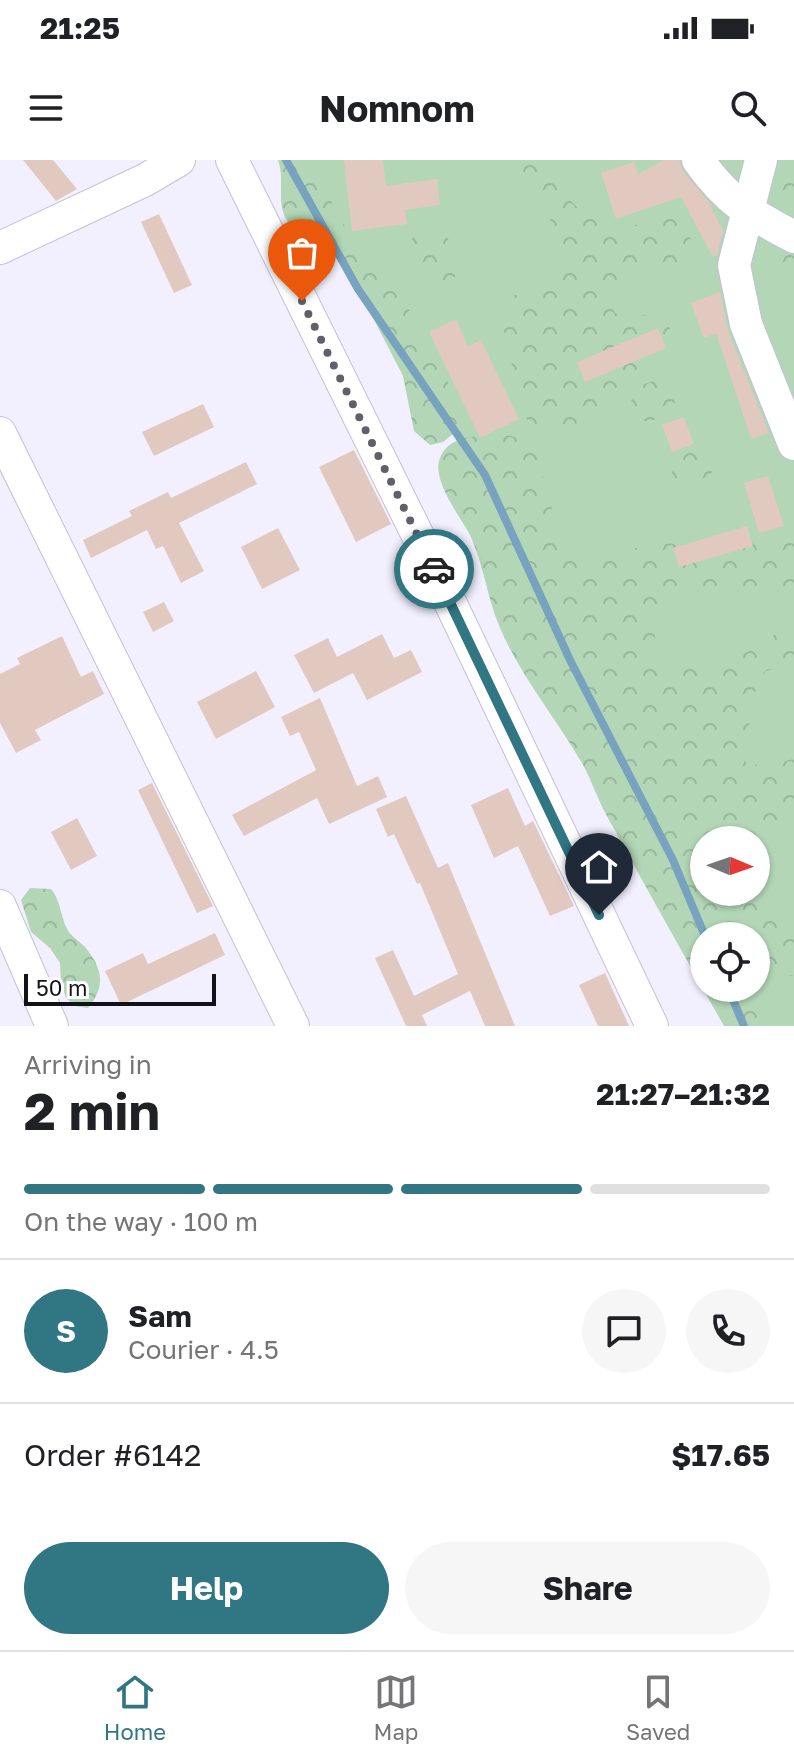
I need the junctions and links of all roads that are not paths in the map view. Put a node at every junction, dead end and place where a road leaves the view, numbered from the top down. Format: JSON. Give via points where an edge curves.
{"nodes":[{"id":1,"x":179,"y":160,"type":"edge"},
{"id":2,"x":232,"y":160,"type":"edge"},
{"id":3,"x":698,"y":160,"type":"edge"},
{"id":4,"x":761,"y":160,"type":"edge"},
{"id":5,"x":749,"y":213,"type":"junction"},
{"id":6,"x":794,"y":237,"type":"edge"},
{"id":7,"x":0,"y":248,"type":"edge"},
{"id":8,"x":0,"y":433,"type":"edge"},
{"id":9,"x":794,"y":444,"type":"edge"},
{"id":10,"x":0,"y":906,"type":"edge"},
{"id":11,"x":52,"y":1026,"type":"edge"},
{"id":12,"x":293,"y":1026,"type":"edge"},
{"id":13,"x":652,"y":1026,"type":"edge"}],
"edges":[{"from":1,"to":7,"type":"lane"},
{"from":2,"to":13,"type":"lane"},
{"from":3,"to":5,"type":"lane","via":[[718,187]]},
{"from":4,"to":5,"type":"lane"},
{"from":5,"to":6,"type":"lane"},
{"from":5,"to":9,"type":"lane","via":[[736,254],[736,278],[746,324]]},
{"from":8,"to":12,"type":"lane"},
{"from":10,"to":11,"type":"lane"}]}
